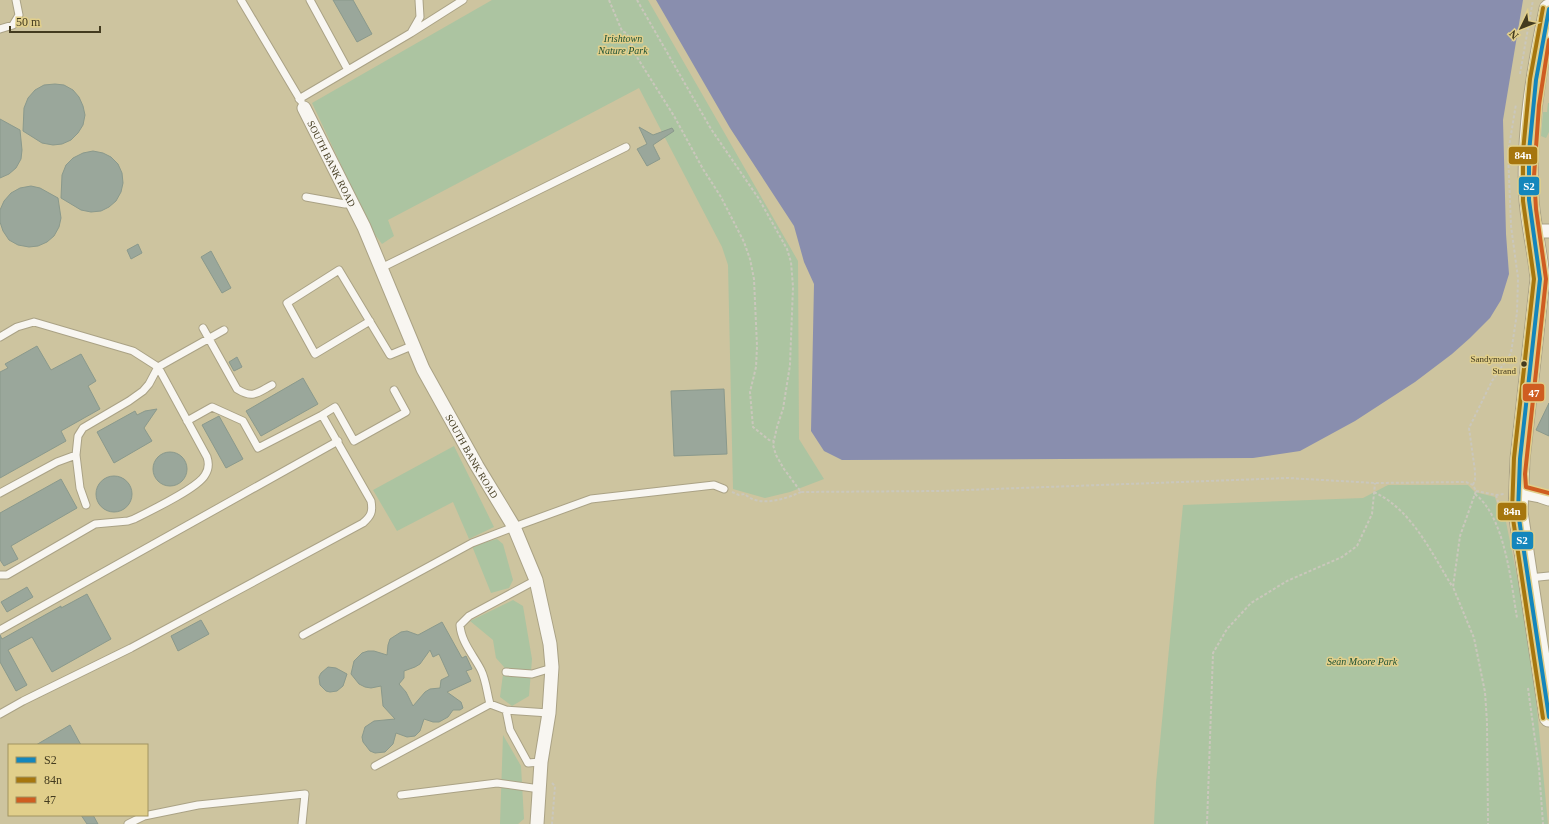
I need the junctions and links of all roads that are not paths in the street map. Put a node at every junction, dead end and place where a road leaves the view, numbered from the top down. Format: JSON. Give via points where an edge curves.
{"nodes":[{"id":1,"x":16,"y":0,"type":"edge"},
{"id":2,"x":241,"y":0,"type":"edge"},
{"id":3,"x":310,"y":0,"type":"edge"},
{"id":4,"x":419,"y":0,"type":"edge"},
{"id":5,"x":463,"y":0,"type":"edge"},
{"id":6,"x":1549,"y":9,"type":"edge"},
{"id":7,"x":0,"y":29,"type":"edge"},
{"id":8,"x":411,"y":33,"type":"junction"},
{"id":9,"x":348,"y":70,"type":"junction"},
{"id":10,"x":302,"y":103,"type":"junction"},
{"id":11,"x":626,"y":147,"type":"dead end"},
{"id":12,"x":306,"y":197,"type":"dead end"},
{"id":13,"x":353,"y":204,"type":"junction"},
{"id":14,"x":1542,"y":231,"type":"edge"},
{"id":15,"x":381,"y":268,"type":"junction"},
{"id":16,"x":370,"y":321,"type":"junction"},
{"id":17,"x":203,"y":328,"type":"dead end"},
{"id":18,"x":224,"y":330,"type":"dead end"},
{"id":19,"x":0,"y":336,"type":"edge"},
{"id":20,"x":209,"y":338,"type":"junction"},
{"id":21,"x":414,"y":345,"type":"junction"},
{"id":22,"x":158,"y":367,"type":"junction"},
{"id":23,"x":272,"y":385,"type":"dead end"},
{"id":24,"x":394,"y":390,"type":"dead end"},
{"id":25,"x":322,"y":415,"type":"junction"},
{"id":26,"x":187,"y":421,"type":"junction"},
{"id":27,"x":338,"y":441,"type":"junction"},
{"id":28,"x":76,"y":455,"type":"junction"},
{"id":29,"x":724,"y":489,"type":"road end"},
{"id":30,"x":1520,"y":492,"type":"junction"},
{"id":31,"x":0,"y":493,"type":"edge"},
{"id":32,"x":1549,"y":499,"type":"edge"},
{"id":33,"x":86,"y":505,"type":"dead end"},
{"id":34,"x":514,"y":527,"type":"junction"},
{"id":35,"x":0,"y":575,"type":"edge"},
{"id":36,"x":1549,"y":576,"type":"edge"},
{"id":37,"x":1529,"y":578,"type":"junction"},
{"id":38,"x":536,"y":580,"type":"junction"},
{"id":39,"x":0,"y":630,"type":"edge"},
{"id":40,"x":303,"y":635,"type":"dead end"},
{"id":41,"x":552,"y":668,"type":"junction"},
{"id":42,"x":506,"y":672,"type":"dead end"},
{"id":43,"x":490,"y":704,"type":"junction"},
{"id":44,"x":1548,"y":707,"type":"edge"},
{"id":45,"x":506,"y":710,"type":"junction"},
{"id":46,"x":548,"y":713,"type":"junction"},
{"id":47,"x":0,"y":714,"type":"edge"},
{"id":48,"x":541,"y":762,"type":"junction"},
{"id":49,"x":375,"y":766,"type":"dead end"},
{"id":50,"x":540,"y":789,"type":"junction"},
{"id":51,"x":401,"y":795,"type":"dead end"},
{"id":52,"x":148,"y":815,"type":"edge"},
{"id":53,"x":144,"y":816,"type":"edge"},
{"id":54,"x":128,"y":824,"type":"edge"},
{"id":55,"x":302,"y":824,"type":"edge"},
{"id":56,"x":537,"y":824,"type":"edge"}],
"edges":[{"from":1,"to":7,"type":"lane","via":[[19,15],[13,25]]},
{"from":2,"to":10,"type":"lane"},
{"from":3,"to":9,"type":"lane"},
{"from":4,"to":8,"type":"lane","via":[[420,17]]},
{"from":5,"to":8,"type":"lane"},
{"from":6,"to":14,"type":"main road","via":[[1536,80],[1529,153],[1529,201]]},
{"from":8,"to":9,"type":"lane"},
{"from":9,"to":10,"type":"lane"},
{"from":10,"to":13,"type":"street","name":"SOUTH BANK ROAD"},
{"from":11,"to":15,"type":"lane"},
{"from":12,"to":13,"type":"lane"},
{"from":13,"to":15,"type":"street","name":"SOUTH BANK ROAD"},
{"from":14,"to":30,"type":"main road","via":[[1540,279],[1520,459]]},
{"from":15,"to":21,"type":"street","name":"SOUTH BANK ROAD"},
{"from":16,"to":16,"type":"lane","via":[[339,270],[287,303],[315,354]]},
{"from":16,"to":21,"type":"lane","via":[[390,355]]},
{"from":17,"to":20,"type":"lane"},
{"from":18,"to":20,"type":"lane"},
{"from":19,"to":22,"type":"lane","via":[[34,322],[133,351]]},
{"from":20,"to":22,"type":"lane"},
{"from":20,"to":23,"type":"lane","via":[[237,389],[244,393],[256,394]]},
{"from":21,"to":34,"type":"street","name":"SOUTH BANK ROAD","via":[[427,376]]},
{"from":22,"to":26,"type":"lane"},
{"from":22,"to":28,"type":"lane","via":[[144,391],[83,428],[78,436]]},
{"from":24,"to":25,"type":"lane","via":[[406,412],[354,441],[335,407]]},
{"from":25,"to":26,"type":"lane","via":[[258,448],[243,421],[212,407]]},
{"from":25,"to":27,"type":"lane"},
{"from":26,"to":35,"type":"lane","via":[[209,463],[205,475],[194,486],[134,519],[95,524],[7,575]]},
{"from":27,"to":39,"type":"lane"},
{"from":27,"to":47,"type":"lane","via":[[371,501],[373,510],[370,518],[131,648]]},
{"from":28,"to":31,"type":"lane","via":[[57,462]]},
{"from":28,"to":33,"type":"lane","via":[[80,488]]},
{"from":29,"to":34,"type":"lane","via":[[714,485],[591,499]]},
{"from":30,"to":32,"type":"street"},
{"from":30,"to":37,"type":"main road","via":[[1518,512]]},
{"from":34,"to":38,"type":"street","name":"SOUTH BANK ROAD"},
{"from":34,"to":40,"type":"lane","via":[[472,543]]},
{"from":36,"to":37,"type":"lane"},
{"from":37,"to":44,"type":"main road","via":[[1540,631]]},
{"from":38,"to":41,"type":"street","name":"SOUTH BANK ROAD","via":[[550,644]]},
{"from":38,"to":43,"type":"lane","via":[[469,616],[460,625],[460,632],[482,672]]},
{"from":41,"to":42,"type":"lane","via":[[532,674]]},
{"from":41,"to":46,"type":"street","name":"SOUTH BANK ROAD"},
{"from":43,"to":45,"type":"lane"},
{"from":43,"to":49,"type":"lane"},
{"from":45,"to":46,"type":"lane"},
{"from":45,"to":48,"type":"lane","via":[[510,730],[528,763]]},
{"from":46,"to":48,"type":"street","name":"SOUTH BANK ROAD"},
{"from":48,"to":50,"type":"street","name":"SOUTH BANK ROAD"},
{"from":50,"to":51,"type":"lane","via":[[497,783]]},
{"from":50,"to":56,"type":"street","name":"SOUTH BANK ROAD"},
{"from":52,"to":55,"type":"lane","via":[[198,805],[305,794]]},
{"from":53,"to":54,"type":"lane"}]}
